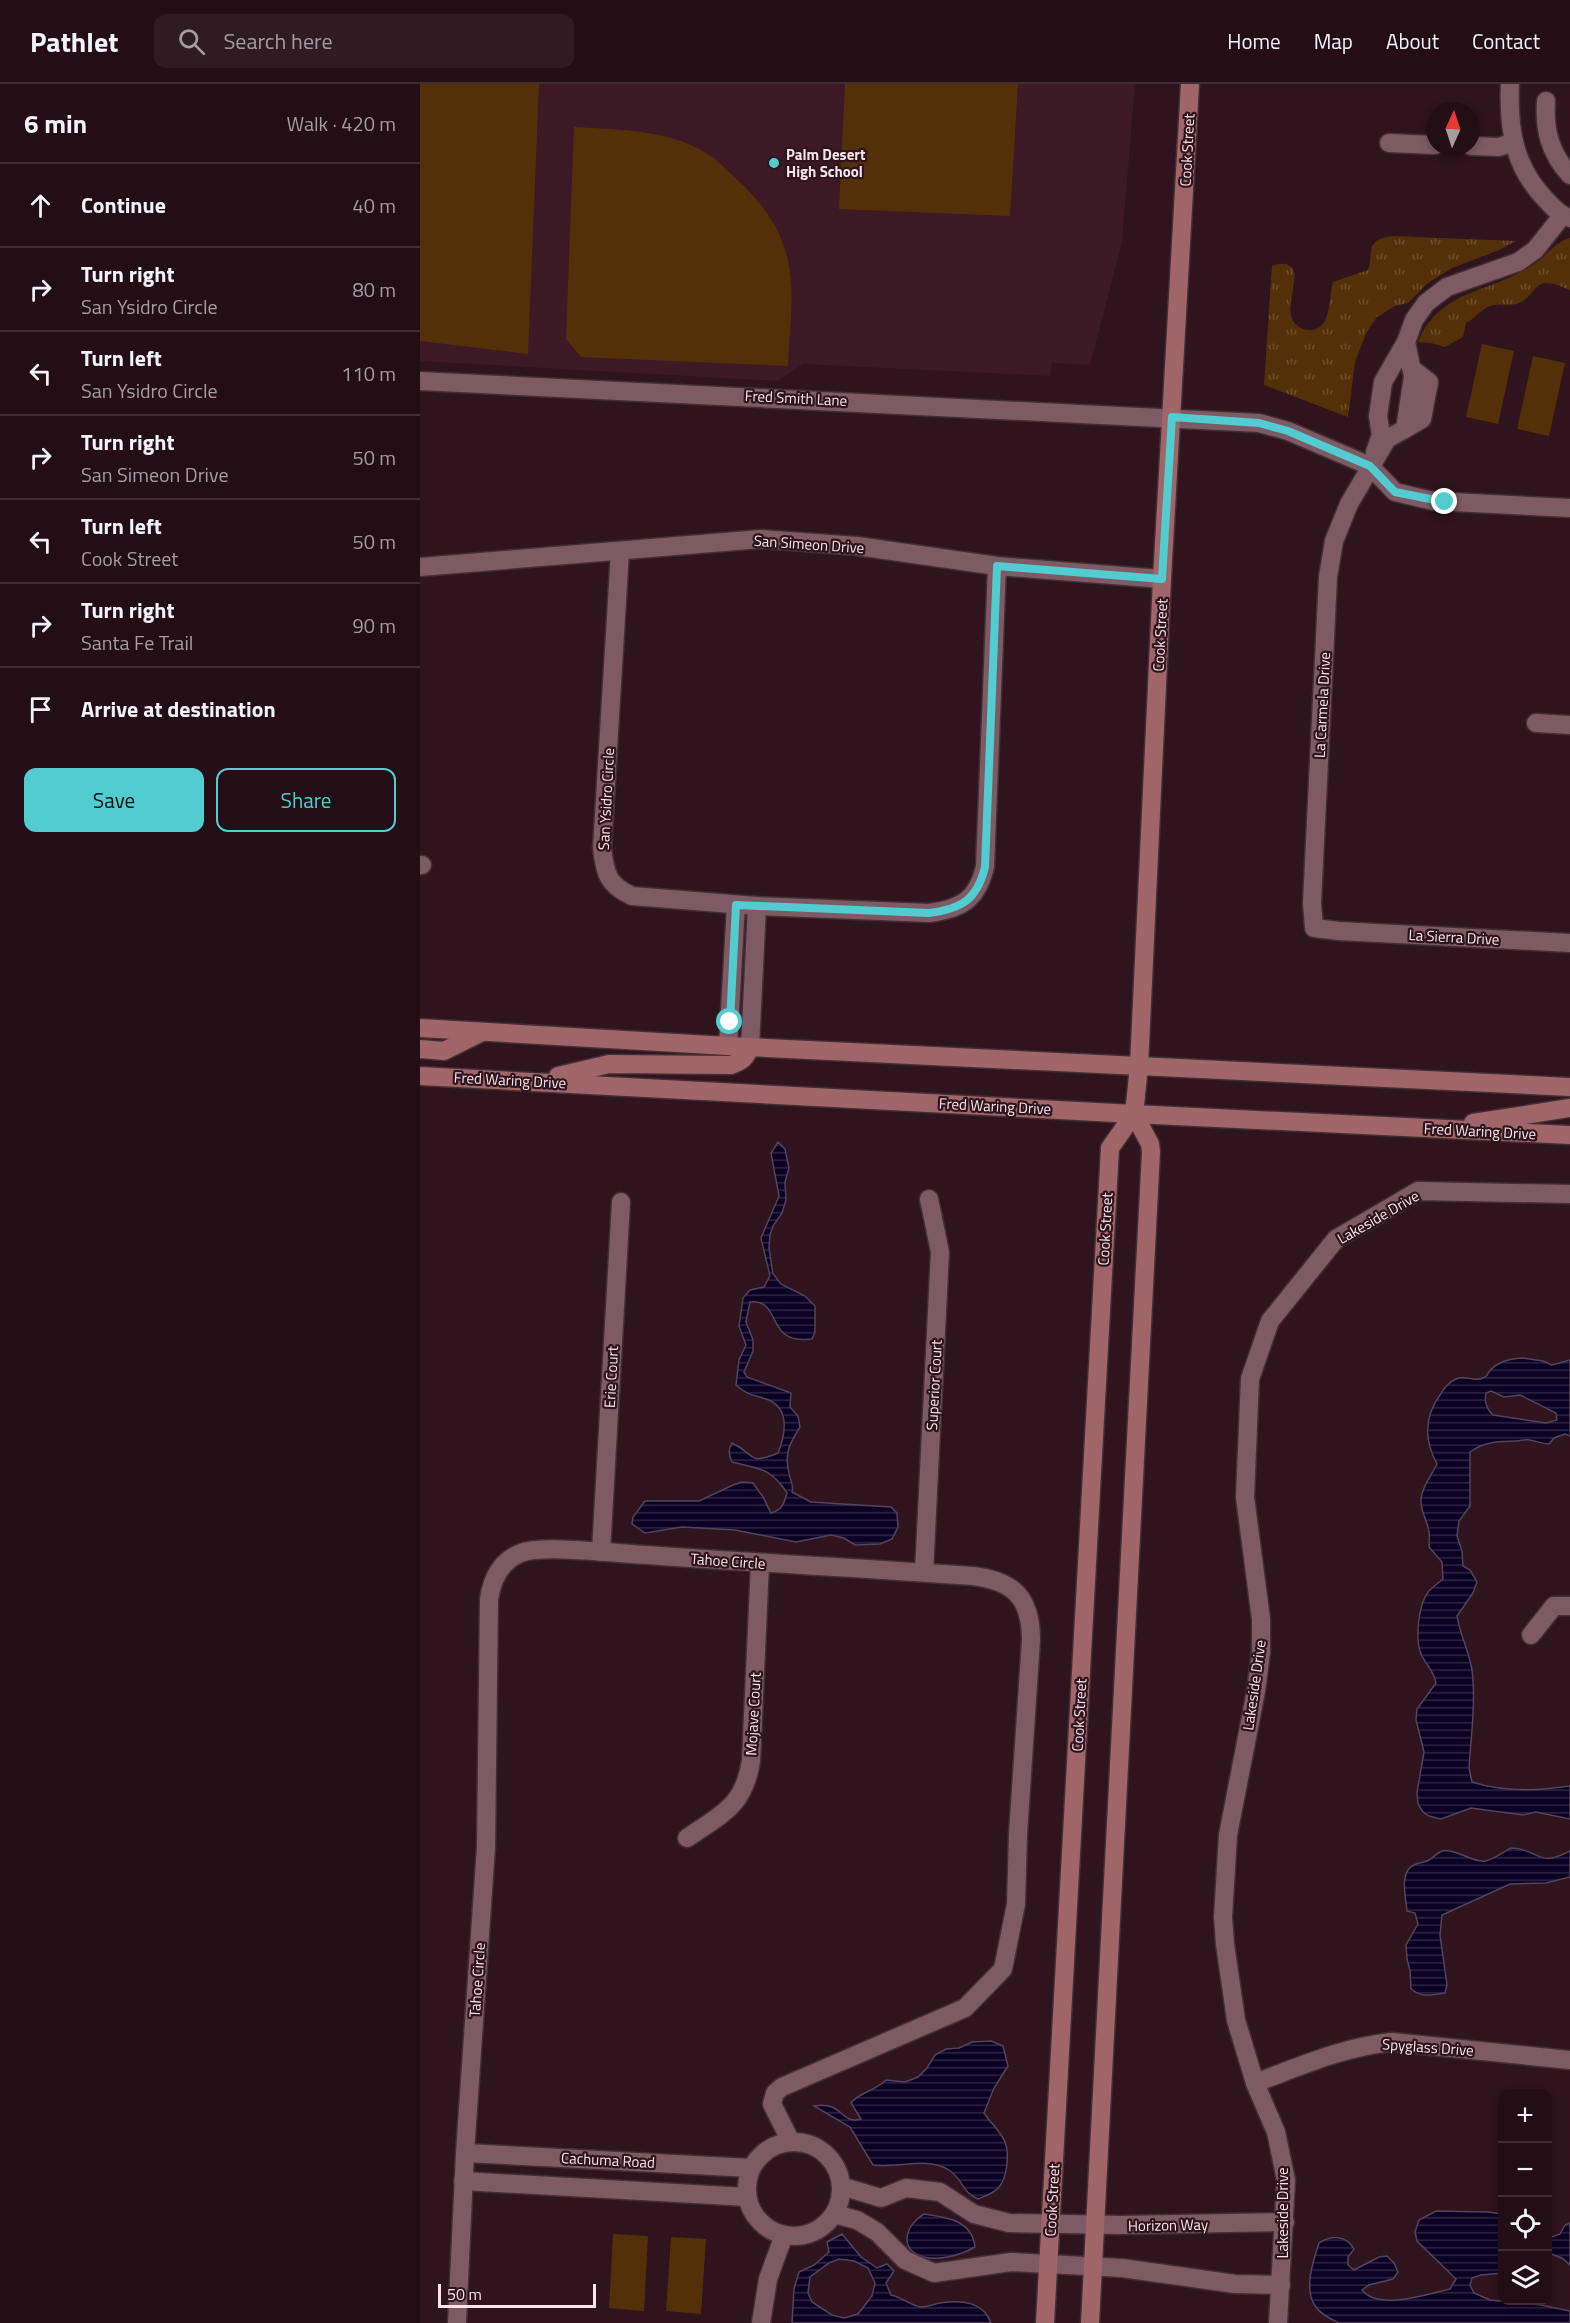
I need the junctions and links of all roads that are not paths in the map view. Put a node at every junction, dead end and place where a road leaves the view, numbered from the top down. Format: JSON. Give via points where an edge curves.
{"nodes":[{"id":1,"x":1190,"y":84,"type":"edge"},
{"id":2,"x":1510,"y":84,"type":"edge"},
{"id":3,"x":1546,"y":101,"type":"dead end"},
{"id":4,"x":1514,"y":142,"type":"junction"},
{"id":5,"x":1389,"y":143,"type":"dead end"},
{"id":6,"x":1426,"y":145,"type":"edge"},
{"id":7,"x":1480,"y":146,"type":"edge"},
{"id":8,"x":1570,"y":175,"type":"edge"},
{"id":9,"x":1566,"y":217,"type":"edge"},
{"id":10,"x":1406,"y":342,"type":"junction"},
{"id":11,"x":420,"y":381,"type":"edge"},
{"id":12,"x":1172,"y":417,"type":"junction"},
{"id":13,"x":1370,"y":466,"type":"junction"},
{"id":14,"x":1570,"y":508,"type":"edge"},
{"id":15,"x":620,"y":551,"type":"junction"},
{"id":16,"x":997,"y":566,"type":"junction"},
{"id":17,"x":420,"y":567,"type":"edge"},
{"id":18,"x":1162,"y":579,"type":"junction"},
{"id":19,"x":1536,"y":723,"type":"dead end"},
{"id":20,"x":1570,"y":725,"type":"edge"},
{"id":21,"x":736,"y":905,"type":"junction"},
{"id":22,"x":757,"y":906,"type":"junction"},
{"id":23,"x":1339,"y":931,"type":"joint"},
{"id":24,"x":1570,"y":943,"type":"edge"},
{"id":25,"x":420,"y":1028,"type":"edge"},
{"id":26,"x":483,"y":1032,"type":"junction"},
{"id":27,"x":728,"y":1046,"type":"junction"},
{"id":28,"x":750,"y":1047,"type":"junction"},
{"id":29,"x":420,"y":1049,"type":"edge"},
{"id":30,"x":1139,"y":1066,"type":"junction"},
{"id":31,"x":420,"y":1076,"type":"edge"},
{"id":32,"x":537,"y":1081,"type":"junction"},
{"id":33,"x":1570,"y":1087,"type":"edge"},
{"id":34,"x":1570,"y":1108,"type":"edge"},
{"id":35,"x":1134,"y":1114,"type":"junction"},
{"id":36,"x":1436,"y":1129,"type":"junction"},
{"id":37,"x":1570,"y":1135,"type":"edge"},
{"id":38,"x":1570,"y":1194,"type":"edge"},
{"id":39,"x":929,"y":1199,"type":"dead end"},
{"id":40,"x":621,"y":1202,"type":"dead end"},
{"id":41,"x":601,"y":1552,"type":"junction"},
{"id":42,"x":760,"y":1563,"type":"junction"},
{"id":43,"x":924,"y":1572,"type":"junction"},
{"id":44,"x":1570,"y":1606,"type":"edge"},
{"id":45,"x":1531,"y":1635,"type":"dead end"},
{"id":46,"x":687,"y":1838,"type":"dead end"},
{"id":47,"x":1570,"y":2060,"type":"edge"},
{"id":48,"x":1255,"y":2083,"type":"junction"},
{"id":49,"x":791,"y":2142,"type":"junction"},
{"id":50,"x":465,"y":2152,"type":"junction"},
{"id":51,"x":751,"y":2168,"type":"junction"},
{"id":52,"x":463,"y":2181,"type":"junction"},
{"id":53,"x":841,"y":2186,"type":"junction"},
{"id":54,"x":747,"y":2198,"type":"junction"},
{"id":55,"x":834,"y":2214,"type":"junction"},
{"id":56,"x":1285,"y":2222,"type":"junction"},
{"id":57,"x":1050,"y":2225,"type":"junction"},
{"id":58,"x":1094,"y":2226,"type":"junction"},
{"id":59,"x":784,"y":2235,"type":"junction"},
{"id":60,"x":1048,"y":2264,"type":"junction"},
{"id":61,"x":1092,"y":2267,"type":"junction"},
{"id":62,"x":1281,"y":2285,"type":"junction"},
{"id":63,"x":457,"y":2323,"type":"edge"},
{"id":64,"x":761,"y":2323,"type":"edge"},
{"id":65,"x":1045,"y":2323,"type":"edge"},
{"id":66,"x":1090,"y":2323,"type":"edge"},
{"id":67,"x":1278,"y":2323,"type":"edge"}],
"edges":[{"from":1,"to":12,"type":"main road","name":"Cook Street"},
{"from":2,"to":4,"type":"street","via":[[1509,116]]},
{"from":3,"to":8,"type":"street","via":[[1548,138],[1555,156]]},
{"from":4,"to":7,"type":"street","via":[[1499,147]]},
{"from":4,"to":9,"type":"street","via":[[1537,190]]},
{"from":5,"to":6,"type":"street"},
{"from":9,"to":10,"type":"street","name":"La Carmela Drive","via":[[1518,262],[1447,287],[1426,303]]},
{"from":10,"to":13,"type":"street","name":"La Carmela Drive","via":[[1383,382],[1378,416],[1381,435]]},
{"from":10,"to":13,"type":"street","name":"La Carmela Drive","via":[[1413,376],[1405,429],[1387,439]]},
{"from":11,"to":12,"type":"street","name":"Fred Smith Lane"},
{"from":12,"to":13,"type":"street","name":"Fred Smith Lane","via":[[1259,423],[1288,431]]},
{"from":12,"to":18,"type":"main road","name":"Cook Street"},
{"from":13,"to":14,"type":"street","via":[[1395,492],[1433,501]]},
{"from":13,"to":23,"type":"street","name":"La Carmela Drive","via":[[1334,541],[1328,577],[1312,903],[1314,928]]},
{"from":15,"to":16,"type":"street","name":"San Simeon Drive","via":[[760,538],[856,546]]},
{"from":15,"to":17,"type":"street","name":"San Simeon Drive"},
{"from":15,"to":21,"type":"street","name":"San Ysidro Circle","via":[[602,848],[604,868],[611,882],[632,896]]},
{"from":16,"to":18,"type":"street","name":"San Simeon Drive"},
{"from":16,"to":22,"type":"street","name":"San Ysidro Circle","via":[[985,867],[973,897],[945,911],[929,913]]},
{"from":18,"to":30,"type":"main road","name":"Cook Street"},
{"from":19,"to":20,"type":"street"},
{"from":21,"to":22,"type":"street","name":"San Ysidro Circle"},
{"from":21,"to":27,"type":"street"},
{"from":22,"to":28,"type":"street"},
{"from":23,"to":24,"type":"street","name":"La Sierra Drive"},
{"from":25,"to":26,"type":"main road"},
{"from":26,"to":27,"type":"main road"},
{"from":26,"to":29,"type":"main road","via":[[444,1051]]},
{"from":27,"to":28,"type":"main road"},
{"from":28,"to":30,"type":"main road"},
{"from":28,"to":32,"type":"main road","via":[[747,1056],[731,1065],[609,1064]]},
{"from":30,"to":33,"type":"main road"},
{"from":30,"to":35,"type":"main road","name":"Cook Street"},
{"from":31,"to":32,"type":"main road","name":"Fred Waring Drive"},
{"from":32,"to":35,"type":"main road","name":"Fred Waring Drive"},
{"from":34,"to":36,"type":"main road"},
{"from":35,"to":36,"type":"main road","name":"Fred Waring Drive"},
{"from":35,"to":57,"type":"main road","name":"Cook Street","via":[[1110,1148]]},
{"from":35,"to":58,"type":"main road","via":[[1151,1152]]},
{"from":36,"to":37,"type":"main road","name":"Fred Waring Drive"},
{"from":38,"to":48,"type":"street","name":"Lakeside Drive","via":[[1418,1191],[1336,1239],[1270,1321],[1250,1379],[1245,1497],[1261,1619],[1261,1652],[1228,1835],[1223,1917],[1236,2020]]},
{"from":39,"to":43,"type":"street","name":"Superior Court","via":[[940,1252]]},
{"from":40,"to":41,"type":"street","name":"Erie Court"},
{"from":41,"to":42,"type":"street","name":"Tahoe Circle"},
{"from":41,"to":50,"type":"street","name":"Tahoe Circle","via":[[522,1552],[502,1566],[491,1584],[486,1847]]},
{"from":42,"to":43,"type":"street","name":"Tahoe Circle"},
{"from":42,"to":46,"type":"street","name":"Mojave Court","via":[[748,1781],[738,1800]]},
{"from":43,"to":49,"type":"street","name":"Tahoe Circle","via":[[1004,1582],[1022,1600],[1031,1622],[1016,1904],[1003,1969],[965,2008],[782,2087],[772,2104]]},
{"from":44,"to":45,"type":"street","via":[[1554,1606]]},
{"from":47,"to":48,"type":"street","name":"Spyglass Drive","via":[[1392,2042],[1338,2052]]},
{"from":48,"to":56,"type":"street","name":"Lakeside Drive","via":[[1282,2157]]},
{"from":49,"to":51,"type":"street","via":[[771,2148]]},
{"from":49,"to":53,"type":"street","via":[[809,2145],[825,2154],[836,2168]]},
{"from":50,"to":51,"type":"street","name":"Cachuma Road"},
{"from":50,"to":52,"type":"street","name":"Tahoe Circle"},
{"from":51,"to":54,"type":"street"},
{"from":52,"to":54,"type":"street","name":"Cachuma Road"},
{"from":52,"to":63,"type":"street","name":"Tahoe Circle"},
{"from":53,"to":55,"type":"street"},
{"from":53,"to":57,"type":"street","name":"Horizon Way","via":[[881,2198],[906,2188],[940,2192],[974,2214],[1009,2223]]},
{"from":54,"to":59,"type":"street","via":[[760,2222]]},
{"from":55,"to":59,"type":"street","via":[[815,2230],[803,2235]]},
{"from":55,"to":60,"type":"street","via":[[858,2220],[877,2232],[905,2260],[934,2273],[1011,2262]]},
{"from":56,"to":58,"type":"street","name":"Horizon Way"},
{"from":56,"to":62,"type":"street","name":"Lakeside Drive"},
{"from":57,"to":58,"type":"street","name":"Horizon Way"},
{"from":57,"to":60,"type":"main road","name":"Cook Street"},
{"from":58,"to":61,"type":"main road"},
{"from":59,"to":64,"type":"street","via":[[768,2279]]},
{"from":60,"to":61,"type":"street"},
{"from":60,"to":65,"type":"main road","name":"Cook Street"},
{"from":61,"to":62,"type":"street","via":[[1235,2284]]},
{"from":61,"to":66,"type":"main road"},
{"from":62,"to":67,"type":"street","name":"Lakeside Drive"}]}
